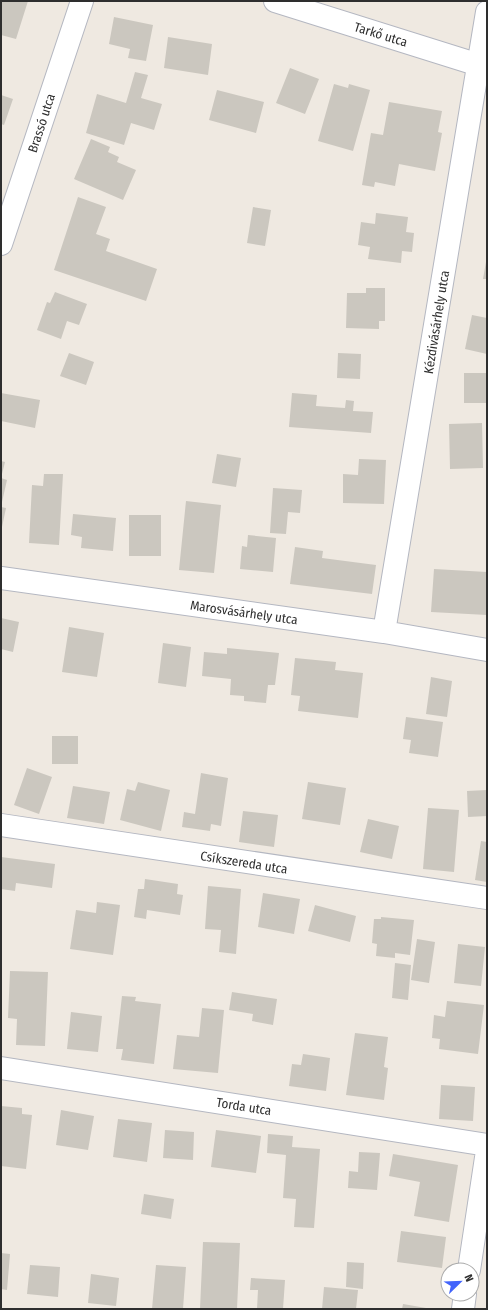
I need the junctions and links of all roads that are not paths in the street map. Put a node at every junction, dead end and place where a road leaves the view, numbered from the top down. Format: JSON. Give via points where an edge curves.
{"nodes":[{"id":1,"x":82,"y":1,"type":"edge"},
{"id":2,"x":275,"y":1,"type":"edge"},
{"id":3,"x":487,"y":12,"type":"edge"},
{"id":4,"x":483,"y":65,"type":"edge"},
{"id":5,"x":1,"y":244,"type":"edge"},
{"id":6,"x":1,"y":578,"type":"edge"},
{"id":7,"x":384,"y":632,"type":"junction"},
{"id":8,"x":487,"y":650,"type":"edge"},
{"id":9,"x":1,"y":825,"type":"edge"},
{"id":10,"x":487,"y":898,"type":"edge"},
{"id":11,"x":1,"y":1068,"type":"edge"},
{"id":12,"x":487,"y":1144,"type":"edge"},
{"id":13,"x":487,"y":1152,"type":"edge"},
{"id":14,"x":470,"y":1262,"type":"edge"}],
"edges":[{"from":1,"to":5,"type":"street","name":"Brassó utca"},
{"from":2,"to":4,"type":"street","name":"Tarkő utca"},
{"from":3,"to":4,"type":"street","name":"Kézdivásárhely utca"},
{"from":4,"to":7,"type":"street","name":"Kézdivásárhely utca"},
{"from":6,"to":7,"type":"street","name":"Marosvásárhely utca"},
{"from":7,"to":8,"type":"street","name":"Marosvásárhely utca"},
{"from":9,"to":10,"type":"street","name":"Csíkszereda utca"},
{"from":11,"to":12,"type":"street","name":"Torda utca"},
{"from":13,"to":14,"type":"street"}]}
